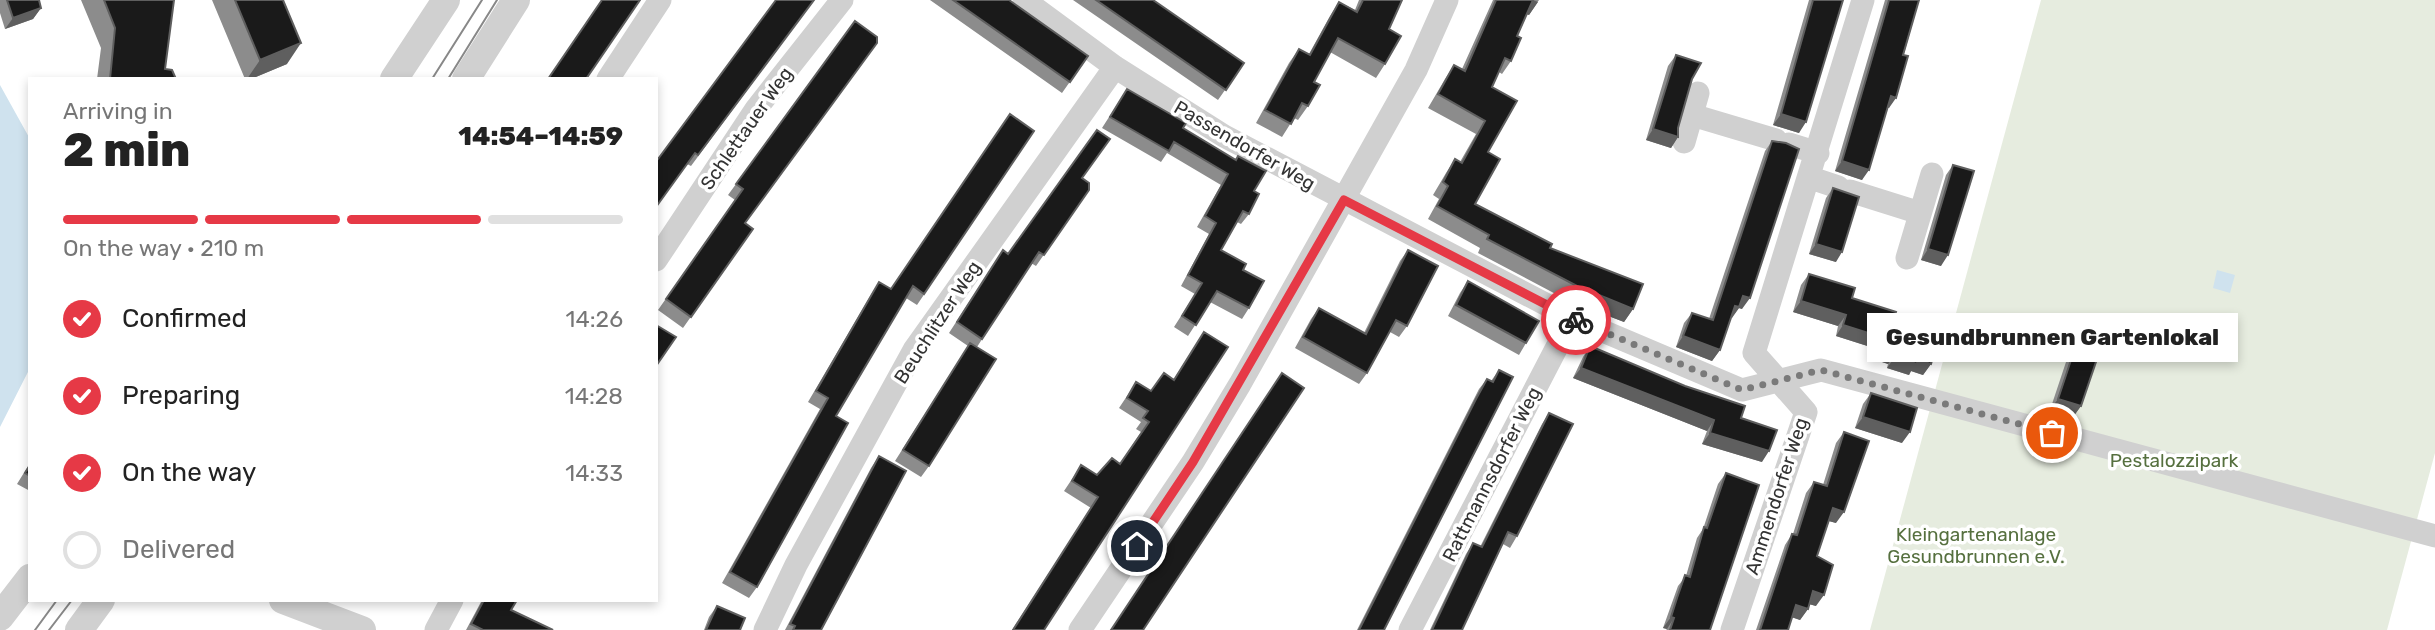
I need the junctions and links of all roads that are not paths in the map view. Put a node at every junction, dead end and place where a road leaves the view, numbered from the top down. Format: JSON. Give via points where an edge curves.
{"nodes":[{"id":1,"x":446,"y":0,"type":"edge"},
{"id":2,"x":516,"y":0,"type":"edge"},
{"id":3,"x":660,"y":0,"type":"edge"},
{"id":4,"x":842,"y":0,"type":"edge"},
{"id":5,"x":1024,"y":0,"type":"edge"},
{"id":6,"x":1447,"y":0,"type":"edge"},
{"id":7,"x":1863,"y":0,"type":"edge"},
{"id":8,"x":1115,"y":67,"type":"junction"},
{"id":9,"x":395,"y":77,"type":"edge"},
{"id":10,"x":467,"y":77,"type":"edge"},
{"id":11,"x":609,"y":77,"type":"edge"},
{"id":12,"x":1684,"y":142,"type":"dead end"},
{"id":13,"x":1818,"y":153,"type":"junction"},
{"id":14,"x":1931,"y":174,"type":"dead end"},
{"id":15,"x":1811,"y":178,"type":"junction"},
{"id":16,"x":1344,"y":200,"type":"junction"},
{"id":17,"x":1920,"y":213,"type":"junction"},
{"id":18,"x":658,"y":257,"type":"edge"},
{"id":19,"x":1907,"y":258,"type":"dead end"},
{"id":20,"x":1572,"y":318,"type":"junction"},
{"id":21,"x":1781,"y":380,"type":"junction"},
{"id":22,"x":2435,"y":536,"type":"edge"},
{"id":23,"x":28,"y":581,"type":"edge"},
{"id":24,"x":100,"y":602,"type":"edge"},
{"id":25,"x":288,"y":602,"type":"edge"},
{"id":26,"x":451,"y":602,"type":"edge"},
{"id":27,"x":0,"y":617,"type":"edge"},
{"id":28,"x":79,"y":630,"type":"edge"},
{"id":29,"x":362,"y":630,"type":"edge"},
{"id":30,"x":436,"y":630,"type":"edge"},
{"id":31,"x":765,"y":630,"type":"edge"},
{"id":32,"x":1080,"y":630,"type":"edge"},
{"id":33,"x":1410,"y":630,"type":"edge"},
{"id":34,"x":1732,"y":630,"type":"edge"}],
"edges":[{"from":1,"to":9,"type":"street"},
{"from":2,"to":10,"type":"street"},
{"from":3,"to":11,"type":"street"},
{"from":4,"to":18,"type":"street","name":"Schlettauer Weg","via":[[756,109]]},
{"from":5,"to":8,"type":"street","name":"Passendorfer Weg"},
{"from":6,"to":16,"type":"street","via":[[1416,70]]},
{"from":7,"to":13,"type":"street","name":"Ammendorfer Weg"},
{"from":8,"to":16,"type":"street","name":"Passendorfer Weg","via":[[1224,136]]},
{"from":8,"to":31,"type":"street","name":"Beuchlitzer Weg","via":[[914,351]]},
{"from":12,"to":13,"type":"street","via":[[1695,104]]},
{"from":13,"to":15,"type":"street","name":"Ammendorfer Weg"},
{"from":14,"to":17,"type":"street"},
{"from":15,"to":17,"type":"street"},
{"from":15,"to":21,"type":"street","name":"Ammendorfer Weg","via":[[1754,353]]},
{"from":16,"to":20,"type":"street","name":"Passendorfer Weg"},
{"from":16,"to":32,"type":"street","via":[[1193,462]]},
{"from":17,"to":19,"type":"street"},
{"from":20,"to":21,"type":"street","name":"Passendorfer Weg","via":[[1742,390]]},
{"from":20,"to":33,"type":"street","name":"Rattmannsdorfer Weg"},
{"from":21,"to":22,"type":"street","name":"Passendorfer Weg","via":[[1821,370]]},
{"from":21,"to":34,"type":"street","name":"Ammendorfer Weg","via":[[1806,412]]},
{"from":23,"to":27,"type":"street"},
{"from":24,"to":28,"type":"street"},
{"from":25,"to":29,"type":"street"},
{"from":26,"to":30,"type":"street"}]}
